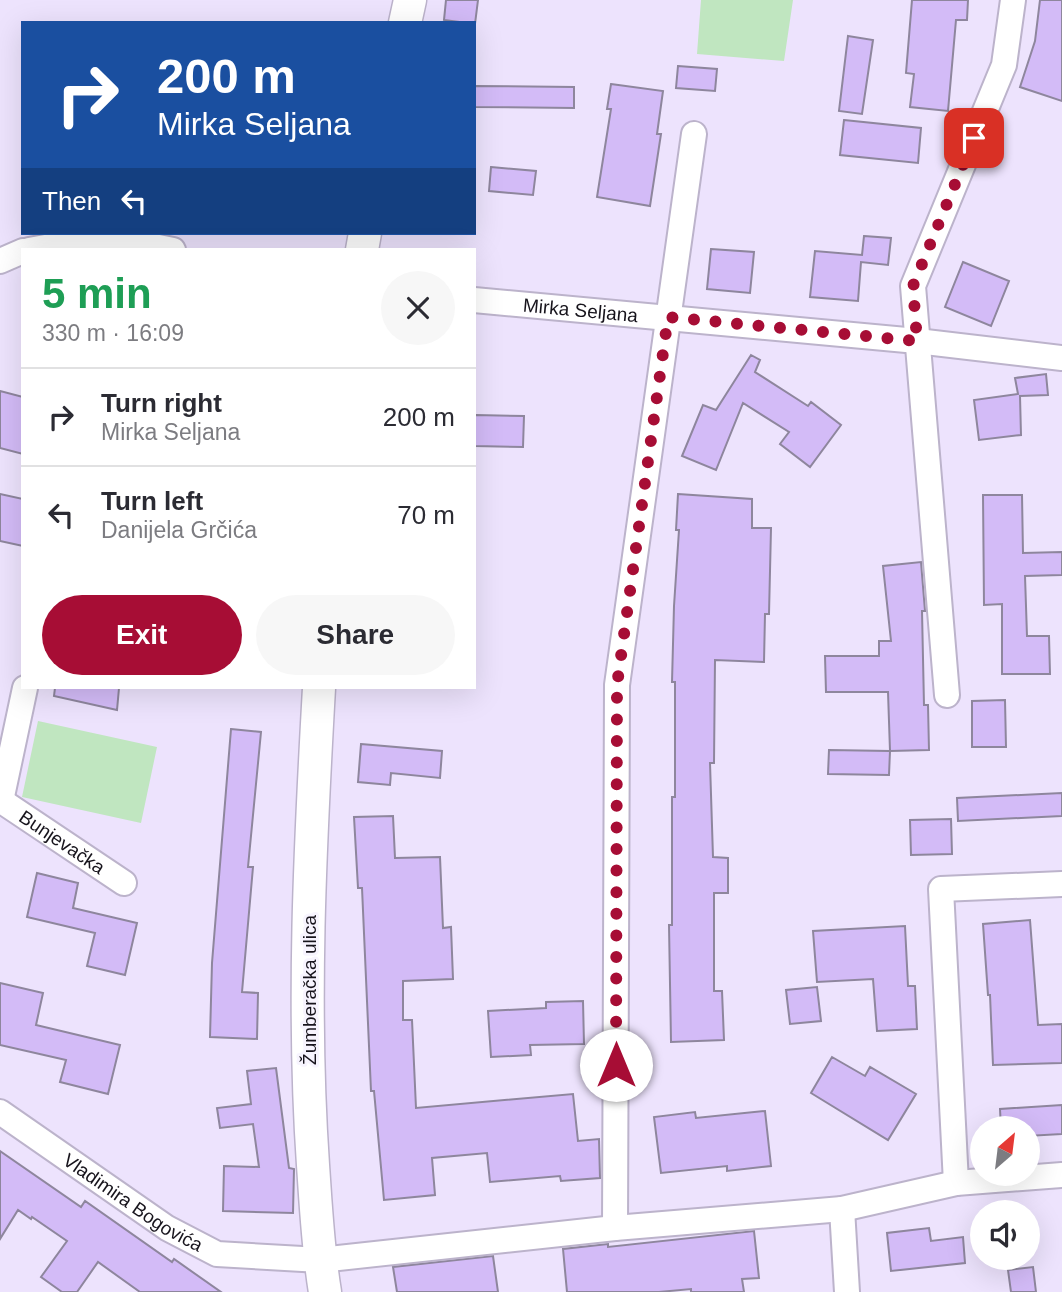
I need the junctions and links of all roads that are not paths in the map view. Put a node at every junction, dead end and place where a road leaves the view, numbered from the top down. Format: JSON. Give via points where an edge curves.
{"nodes":[{"id":1,"x":410,"y":0,"type":"edge"},
{"id":2,"x":1013,"y":0,"type":"edge"},
{"id":3,"x":405,"y":21,"type":"edge"},
{"id":4,"x":694,"y":134,"type":"dead end"},
{"id":5,"x":40,"y":248,"type":"edge"},
{"id":6,"x":163,"y":248,"type":"edge"},
{"id":7,"x":21,"y":252,"type":"edge"},
{"id":8,"x":0,"y":261,"type":"edge"},
{"id":9,"x":476,"y":300,"type":"edge"},
{"id":10,"x":668,"y":317,"type":"junction"},
{"id":11,"x":917,"y":341,"type":"junction"},
{"id":12,"x":1062,"y":358,"type":"edge"},
{"id":13,"x":25,"y":689,"type":"edge"},
{"id":14,"x":319,"y":689,"type":"edge"},
{"id":15,"x":947,"y":695,"type":"dead end"},
{"id":16,"x":1,"y":801,"type":"edge"},
{"id":17,"x":124,"y":883,"type":"dead end"},
{"id":18,"x":1062,"y":884,"type":"edge"},
{"id":19,"x":0,"y":1112,"type":"edge"},
{"id":20,"x":1062,"y":1175,"type":"edge"},
{"id":21,"x":956,"y":1183,"type":"junction"},
{"id":22,"x":842,"y":1209,"type":"junction"},
{"id":23,"x":615,"y":1228,"type":"junction"},
{"id":24,"x":320,"y":1260,"type":"junction"},
{"id":25,"x":325,"y":1292,"type":"edge"},
{"id":26,"x":847,"y":1292,"type":"edge"}],
"edges":[{"from":1,"to":3,"type":"main road"},
{"from":2,"to":11,"type":"street","via":[[1004,65],[913,286]]},
{"from":4,"to":10,"type":"street"},
{"from":5,"to":6,"type":"street","via":[[105,236]]},
{"from":7,"to":8,"type":"street"},
{"from":9,"to":10,"type":"street","name":"Mirka Seljana"},
{"from":10,"to":11,"type":"street","name":"Mirka Seljana"},
{"from":10,"to":23,"type":"street","via":[[617,685]]},
{"from":11,"to":12,"type":"street","name":"Mirka Seljana"},
{"from":11,"to":15,"type":"street"},
{"from":13,"to":16,"type":"street"},
{"from":14,"to":24,"type":"main road","name":"Žumberačka ulica","via":[[307,938],[309,1102]]},
{"from":16,"to":17,"type":"street","name":"Bunjevačka"},
{"from":18,"to":21,"type":"street","via":[[941,889]]},
{"from":19,"to":24,"type":"street","name":"Vladimira Bogovića","via":[[167,1228],[217,1254]]},
{"from":20,"to":21,"type":"street","name":"Vladimira Bogovića"},
{"from":21,"to":22,"type":"street","name":"Vladimira Bogovića"},
{"from":22,"to":23,"type":"street","name":"Vladimira Bogovića"},
{"from":22,"to":26,"type":"street"},
{"from":23,"to":24,"type":"street","name":"Vladimira Bogovića"},
{"from":24,"to":25,"type":"main road","name":"Žumberačka ulica"}]}
